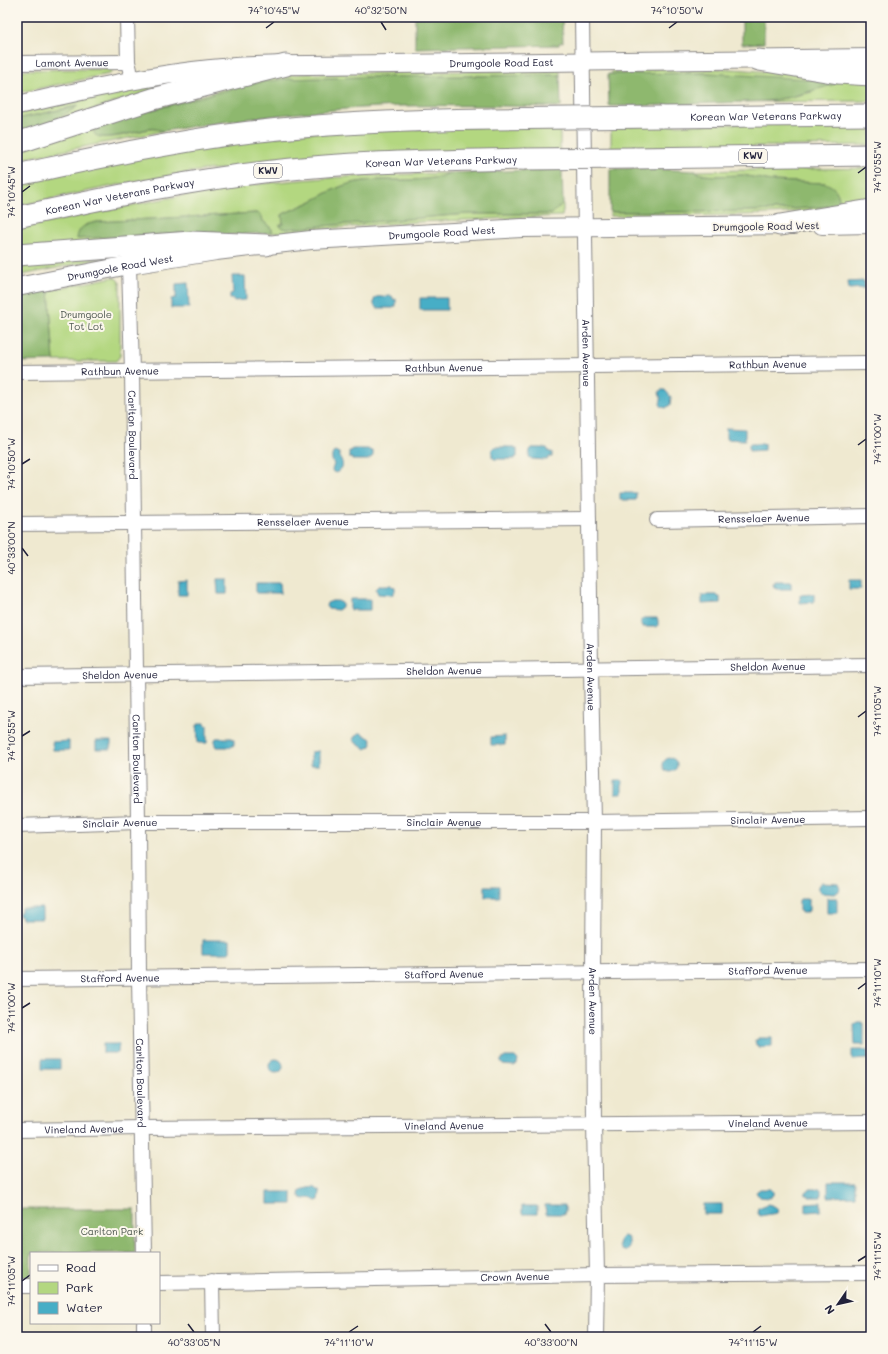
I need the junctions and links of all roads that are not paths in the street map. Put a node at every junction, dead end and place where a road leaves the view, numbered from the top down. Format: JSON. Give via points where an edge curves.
{"nodes":[{"id":1,"x":127,"y":17,"type":"edge"},
{"id":2,"x":582,"y":17,"type":"edge"},
{"id":3,"x":871,"y":58,"type":"edge"},
{"id":4,"x":759,"y":60,"type":"junction"},
{"id":5,"x":128,"y":62,"type":"junction"},
{"id":6,"x":583,"y":62,"type":"junction"},
{"id":7,"x":17,"y":64,"type":"edge"},
{"id":8,"x":286,"y":65,"type":"junction"},
{"id":9,"x":871,"y":75,"type":"edge"},
{"id":10,"x":132,"y":81,"type":"junction"},
{"id":11,"x":17,"y":105,"type":"edge"},
{"id":12,"x":871,"y":115,"type":"edge"},
{"id":13,"x":17,"y":143,"type":"edge"},
{"id":14,"x":871,"y":155,"type":"edge"},
{"id":15,"x":17,"y":175,"type":"edge"},
{"id":16,"x":871,"y":210,"type":"edge"},
{"id":17,"x":17,"y":216,"type":"edge"},
{"id":18,"x":871,"y":224,"type":"edge"},
{"id":19,"x":780,"y":225,"type":"junction"},
{"id":20,"x":585,"y":228,"type":"junction"},
{"id":21,"x":266,"y":245,"type":"junction"},
{"id":22,"x":17,"y":255,"type":"edge"},
{"id":23,"x":129,"y":265,"type":"junction"},
{"id":24,"x":17,"y":287,"type":"edge"},
{"id":25,"x":871,"y":363,"type":"edge"},
{"id":26,"x":587,"y":366,"type":"junction"},
{"id":27,"x":132,"y":371,"type":"junction"},
{"id":28,"x":17,"y":372,"type":"edge"},
{"id":29,"x":871,"y":516,"type":"edge"},
{"id":30,"x":590,"y":519,"type":"junction"},
{"id":31,"x":657,"y":520,"type":"dead end"},
{"id":32,"x":134,"y":522,"type":"junction"},
{"id":33,"x":17,"y":524,"type":"edge"},
{"id":34,"x":871,"y":666,"type":"edge"},
{"id":35,"x":591,"y":669,"type":"junction"},
{"id":36,"x":136,"y":674,"type":"junction"},
{"id":37,"x":17,"y":676,"type":"edge"},
{"id":38,"x":871,"y":818,"type":"edge"},
{"id":39,"x":138,"y":822,"type":"junction"},
{"id":40,"x":594,"y":822,"type":"junction"},
{"id":41,"x":17,"y":826,"type":"edge"},
{"id":42,"x":871,"y":969,"type":"edge"},
{"id":43,"x":593,"y":973,"type":"junction"},
{"id":44,"x":139,"y":978,"type":"junction"},
{"id":45,"x":17,"y":979,"type":"edge"},
{"id":46,"x":871,"y":1122,"type":"edge"},
{"id":47,"x":594,"y":1124,"type":"junction"},
{"id":48,"x":142,"y":1128,"type":"junction"},
{"id":49,"x":17,"y":1130,"type":"edge"},
{"id":50,"x":144,"y":1252,"type":"edge"},
{"id":51,"x":871,"y":1273,"type":"edge"},
{"id":52,"x":597,"y":1275,"type":"junction"},
{"id":53,"x":212,"y":1281,"type":"junction"},
{"id":54,"x":160,"y":1283,"type":"edge"},
{"id":55,"x":17,"y":1286,"type":"edge"},
{"id":56,"x":30,"y":1286,"type":"edge"},
{"id":57,"x":144,"y":1324,"type":"edge"},
{"id":58,"x":144,"y":1337,"type":"edge"},
{"id":59,"x":213,"y":1337,"type":"edge"},
{"id":60,"x":596,"y":1337,"type":"edge"}],
"edges":[{"from":1,"to":5,"type":"street"},
{"from":2,"to":6,"type":"street","name":"Arden Avenue"},
{"from":3,"to":4,"type":"main road","name":"Drumgoole Road East"},
{"from":4,"to":6,"type":"main road","name":"Drumgoole Road East"},
{"from":4,"to":9,"type":"highway","via":[[838,73]]},
{"from":5,"to":7,"type":"street","name":"Lamont Avenue"},
{"from":5,"to":10,"type":"street"},
{"from":6,"to":8,"type":"main road","name":"Drumgoole Road East"},
{"from":6,"to":20,"type":"street","name":"Arden Avenue"},
{"from":8,"to":10,"type":"main road","name":"Drumgoole Road East","via":[[199,70]]},
{"from":8,"to":13,"type":"highway","via":[[153,99]]},
{"from":10,"to":11,"type":"main road","name":"Drumgoole Road East"},
{"from":12,"to":15,"type":"highway","name":"Korean War Veterans Parkway","bridge":true,"via":[[425,120],[332,124],[236,134],[152,147]]},
{"from":14,"to":17,"type":"highway","name":"Korean War Veterans Parkway","number":"KWV","bridge":true,"via":[[371,163],[234,176],[145,190]]},
{"from":16,"to":19,"type":"highway"},
{"from":18,"to":19,"type":"main road","name":"Drumgoole Road West"},
{"from":19,"to":20,"type":"main road","name":"Drumgoole Road West"},
{"from":20,"to":21,"type":"main road","name":"Drumgoole Road West","via":[[506,229]]},
{"from":20,"to":26,"type":"street","name":"Arden Avenue"},
{"from":21,"to":22,"type":"highway","via":[[191,242]]},
{"from":21,"to":23,"type":"main road","name":"Drumgoole Road West"},
{"from":23,"to":24,"type":"main road","name":"Drumgoole Road West"},
{"from":23,"to":27,"type":"street","name":"Carlton Boulevard"},
{"from":25,"to":26,"type":"street","name":"Rathbun Avenue"},
{"from":26,"to":27,"type":"street","name":"Rathbun Avenue"},
{"from":26,"to":30,"type":"street","name":"Arden Avenue"},
{"from":27,"to":28,"type":"street","name":"Rathbun Avenue"},
{"from":27,"to":32,"type":"street","name":"Carlton Boulevard"},
{"from":29,"to":31,"type":"street","name":"Rensselaer Avenue"},
{"from":30,"to":32,"type":"street","name":"Rensselaer Avenue"},
{"from":30,"to":35,"type":"street","name":"Arden Avenue"},
{"from":32,"to":33,"type":"street","name":"Rensselaer Avenue"},
{"from":32,"to":36,"type":"street","name":"Carlton Boulevard"},
{"from":34,"to":35,"type":"street","name":"Sheldon Avenue"},
{"from":35,"to":36,"type":"street","name":"Sheldon Avenue"},
{"from":35,"to":40,"type":"street","name":"Arden Avenue"},
{"from":36,"to":37,"type":"street","name":"Sheldon Avenue"},
{"from":36,"to":39,"type":"street","name":"Carlton Boulevard"},
{"from":38,"to":40,"type":"street","name":"Sinclair Avenue"},
{"from":39,"to":40,"type":"street","name":"Sinclair Avenue"},
{"from":39,"to":41,"type":"street","name":"Sinclair Avenue"},
{"from":39,"to":44,"type":"street","name":"Carlton Boulevard"},
{"from":40,"to":43,"type":"street","name":"Arden Avenue"},
{"from":42,"to":43,"type":"street","name":"Stafford Avenue"},
{"from":43,"to":44,"type":"street","name":"Stafford Avenue"},
{"from":43,"to":47,"type":"street","name":"Arden Avenue"},
{"from":44,"to":45,"type":"street","name":"Stafford Avenue"},
{"from":44,"to":48,"type":"street","name":"Carlton Boulevard"},
{"from":46,"to":47,"type":"street","name":"Vineland Avenue"},
{"from":47,"to":48,"type":"street","name":"Vineland Avenue"},
{"from":47,"to":52,"type":"street","name":"Arden Avenue"},
{"from":48,"to":49,"type":"street","name":"Vineland Avenue"},
{"from":48,"to":50,"type":"street","name":"Carlton Boulevard"},
{"from":51,"to":52,"type":"street","name":"Crown Avenue"},
{"from":52,"to":53,"type":"street","name":"Crown Avenue"},
{"from":52,"to":60,"type":"street","name":"Arden Avenue"},
{"from":53,"to":54,"type":"street","name":"Crown Avenue"},
{"from":53,"to":59,"type":"street"},
{"from":55,"to":56,"type":"street"},
{"from":57,"to":58,"type":"street"}]}
